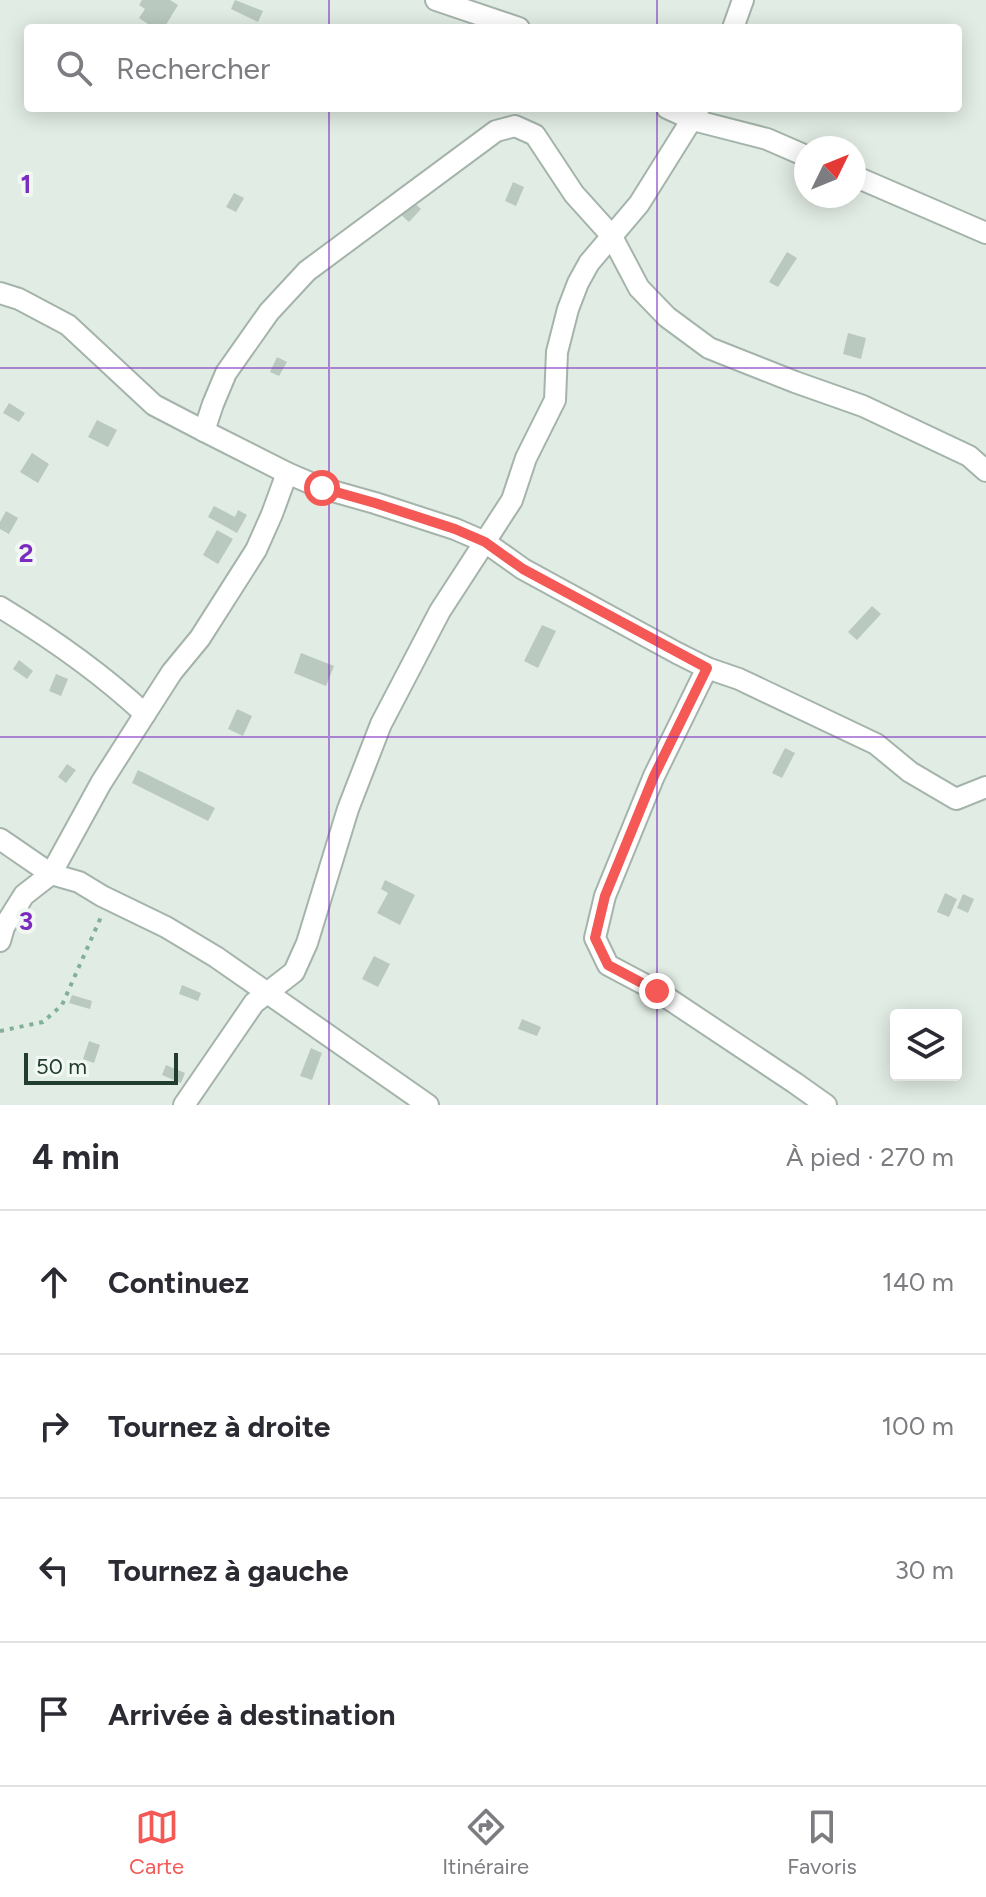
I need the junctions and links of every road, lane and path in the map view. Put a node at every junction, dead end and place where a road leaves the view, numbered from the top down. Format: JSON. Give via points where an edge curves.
{"nodes":[{"id":1,"x":436,"y":0,"type":"edge"},
{"id":2,"x":743,"y":0,"type":"edge"},
{"id":3,"x":507,"y":24,"type":"edge"},
{"id":4,"x":734,"y":24,"type":"edge"},
{"id":5,"x":696,"y":114,"type":"edge"},
{"id":6,"x":794,"y":151,"type":"edge"},
{"id":7,"x":866,"y":181,"type":"edge"},
{"id":8,"x":986,"y":233,"type":"edge"},
{"id":9,"x":611,"y":235,"type":"junction"},
{"id":10,"x":0,"y":293,"type":"edge"},
{"id":11,"x":204,"y":431,"type":"junction"},
{"id":12,"x":986,"y":471,"type":"edge"},
{"id":13,"x":287,"y":473,"type":"junction"},
{"id":14,"x":485,"y":542,"type":"junction"},
{"id":15,"x":0,"y":607,"type":"edge"},
{"id":16,"x":707,"y":668,"type":"junction"},
{"id":17,"x":145,"y":714,"type":"junction"},
{"id":18,"x":986,"y":787,"type":"edge"},
{"id":19,"x":0,"y":839,"type":"edge"},
{"id":20,"x":51,"y":874,"type":"junction"},
{"id":21,"x":102,"y":896,"type":"junction"},
{"id":22,"x":0,"y":941,"type":"edge"},
{"id":23,"x":269,"y":993,"type":"junction"},
{"id":24,"x":0,"y":1031,"type":"edge"},
{"id":25,"x":184,"y":1105,"type":"edge"},
{"id":26,"x":428,"y":1105,"type":"edge"},
{"id":27,"x":826,"y":1105,"type":"edge"}],
"edges":[{"from":1,"to":3,"type":"street"},
{"from":2,"to":4,"type":"street"},
{"from":5,"to":6,"type":"street"},
{"from":5,"to":9,"type":"street","via":[[639,204]]},
{"from":7,"to":8,"type":"street"},
{"from":9,"to":11,"type":"street","via":[[574,194],[535,135],[515,126],[496,131],[307,271],[269,312],[226,373]]},
{"from":9,"to":12,"type":"street","via":[[639,288],[709,348],[863,406],[969,456]]},
{"from":9,"to":14,"type":"street","via":[[578,283],[557,352],[555,400],[512,500]]},
{"from":10,"to":11,"type":"street","via":[[68,325],[154,405]]},
{"from":11,"to":13,"type":"street"},
{"from":13,"to":14,"type":"street"},
{"from":13,"to":17,"type":"street","via":[[256,550]]},
{"from":14,"to":16,"type":"street","via":[[523,569]]},
{"from":14,"to":23,"type":"street","via":[[440,611],[381,724],[348,809],[307,943],[294,972]]},
{"from":15,"to":17,"type":"street","via":[[76,657]]},
{"from":16,"to":18,"type":"street","via":[[876,744],[956,799]]},
{"from":16,"to":27,"type":"street","via":[[654,776],[605,896],[595,938],[608,965],[657,991]]},
{"from":17,"to":20,"type":"street"},
{"from":19,"to":20,"type":"street"},
{"from":20,"to":21,"type":"street"},
{"from":20,"to":22,"type":"street","via":[[24,895]]},
{"from":21,"to":23,"type":"street","via":[[166,927]]},
{"from":21,"to":24,"type":"path","via":[[101,916],[62,1005],[43,1022]]},
{"from":23,"to":25,"type":"street","via":[[254,1003]]},
{"from":23,"to":26,"type":"street"}]}
